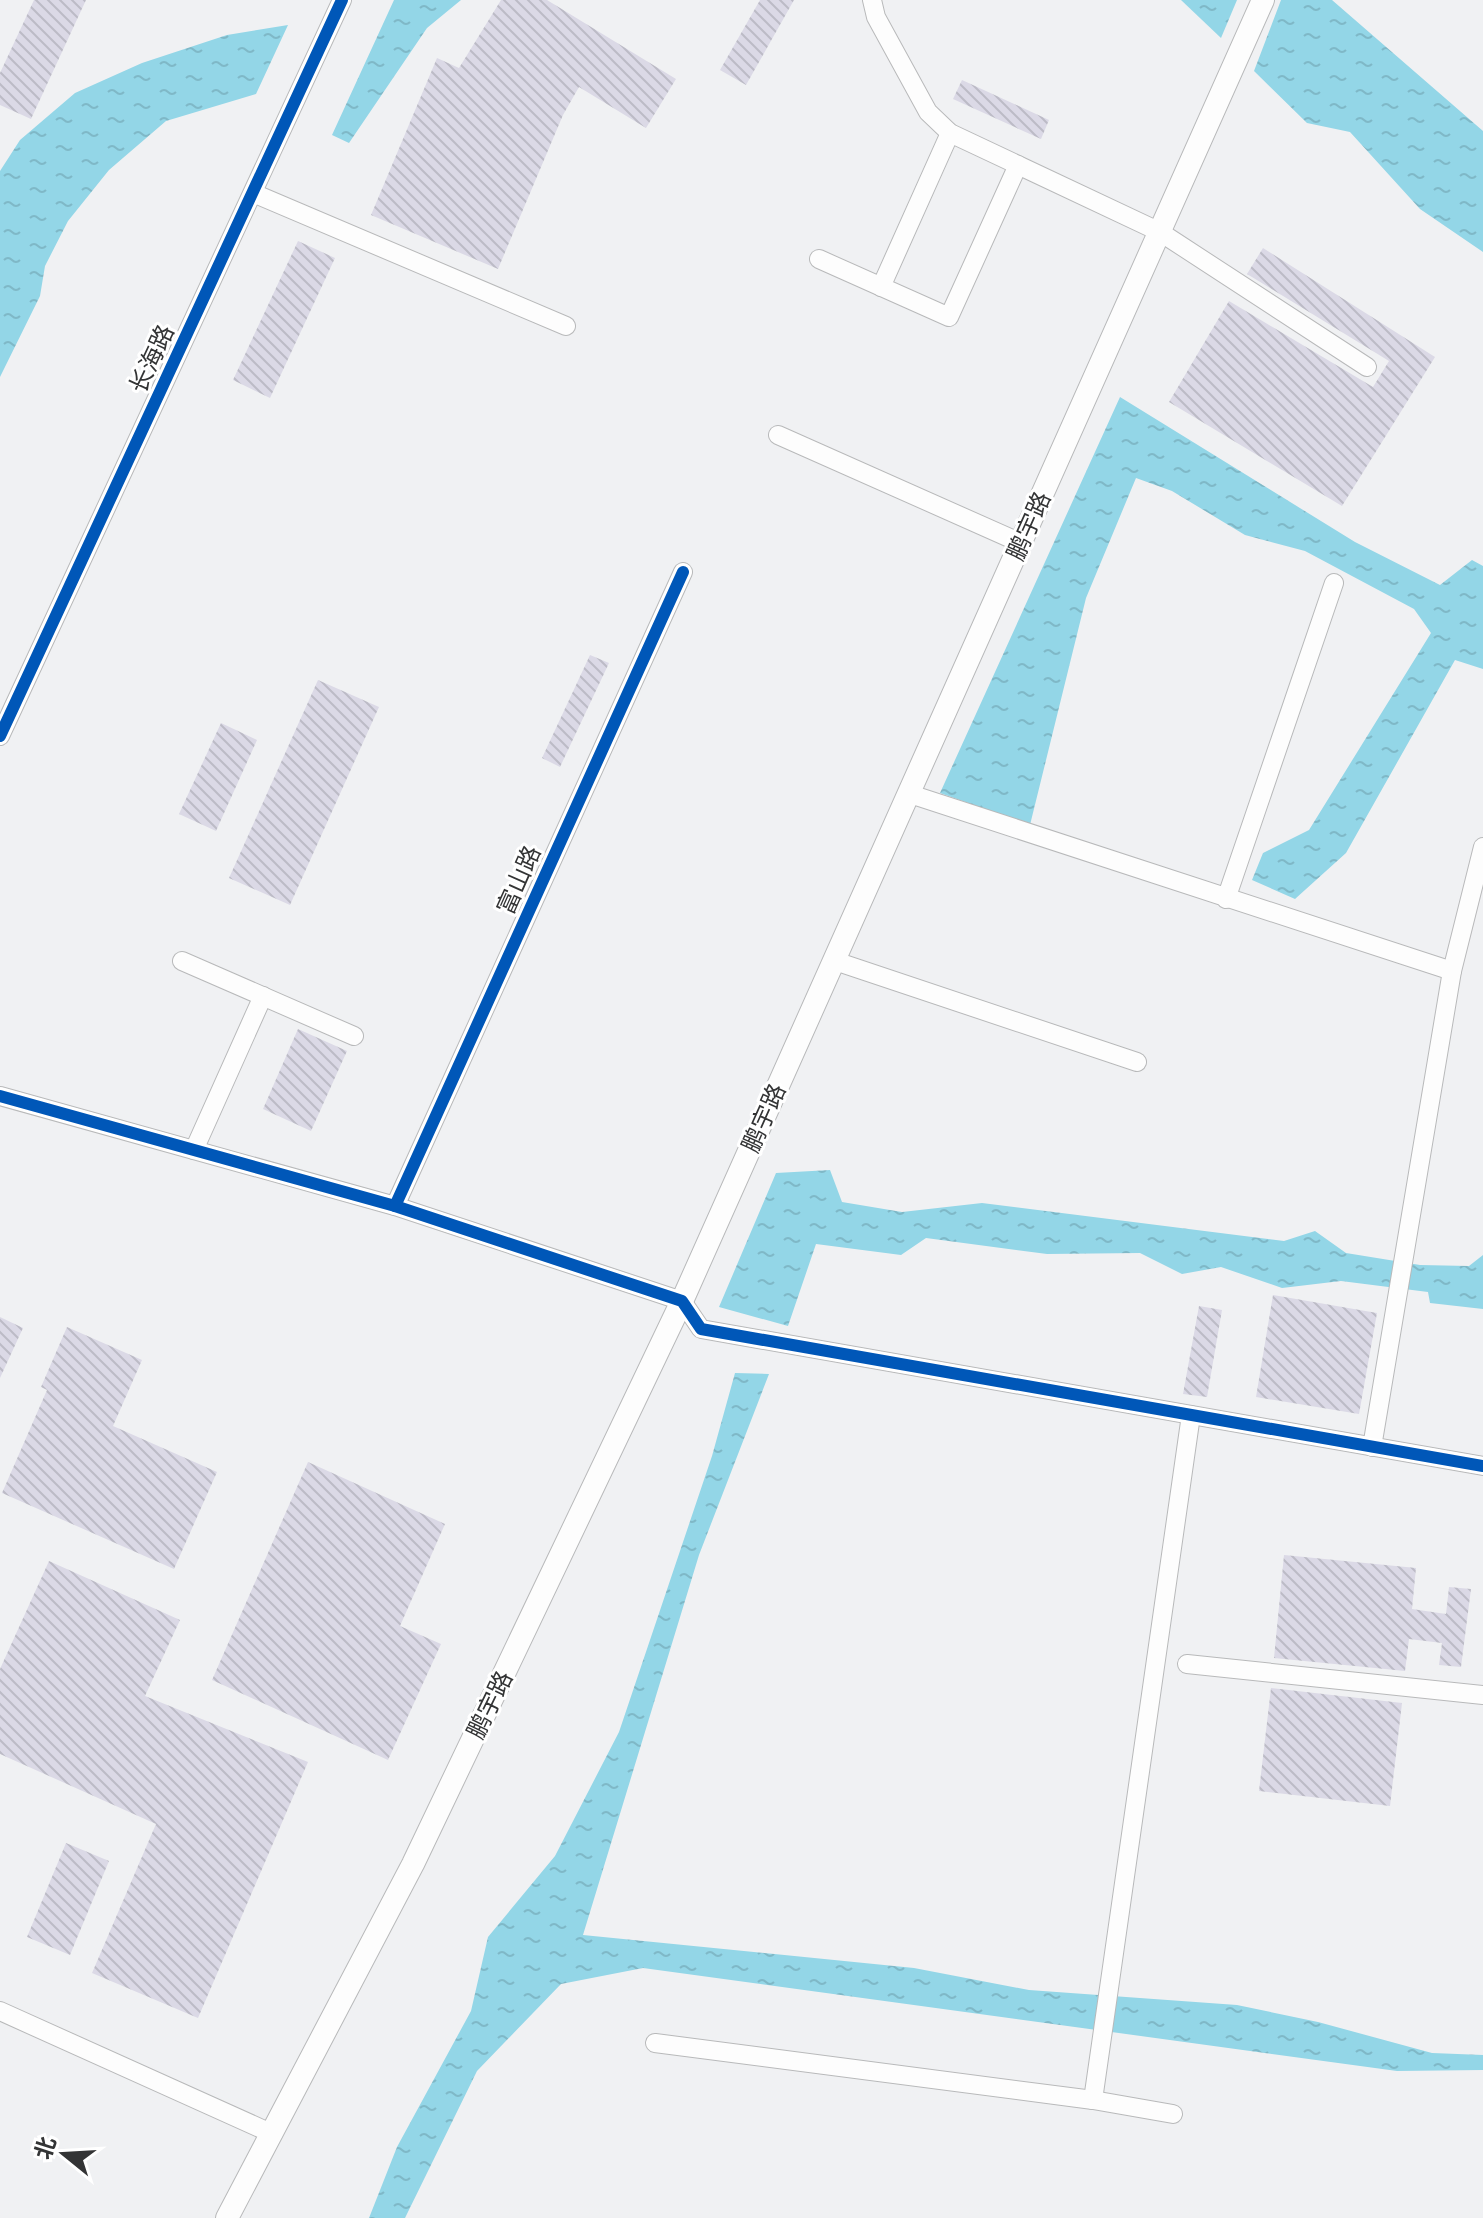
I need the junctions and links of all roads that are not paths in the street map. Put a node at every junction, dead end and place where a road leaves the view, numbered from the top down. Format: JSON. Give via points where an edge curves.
{"nodes":[{"id":1,"x":342,"y":0,"type":"edge"},
{"id":2,"x":872,"y":0,"type":"edge"},
{"id":3,"x":1263,"y":0,"type":"edge"},
{"id":4,"x":950,"y":133,"type":"junction"},
{"id":5,"x":1018,"y":165,"type":"junction"},
{"id":6,"x":253,"y":193,"type":"junction"},
{"id":7,"x":1160,"y":232,"type":"junction"},
{"id":8,"x":819,"y":259,"type":"dead end"},
{"id":9,"x":881,"y":287,"type":"junction"},
{"id":10,"x":566,"y":326,"type":"dead end"},
{"id":11,"x":1367,"y":367,"type":"dead end"},
{"id":12,"x":778,"y":435,"type":"dead end"},
{"id":13,"x":1021,"y":543,"type":"junction"},
{"id":14,"x":683,"y":572,"type":"dead end"},
{"id":15,"x":1334,"y":583,"type":"dead end"},
{"id":16,"x":0,"y":736,"type":"edge"},
{"id":17,"x":910,"y":794,"type":"junction"},
{"id":18,"x":1483,"y":847,"type":"edge"},
{"id":19,"x":1226,"y":899,"type":"junction"},
{"id":20,"x":182,"y":961,"type":"dead end"},
{"id":21,"x":835,"y":961,"type":"junction"},
{"id":22,"x":1452,"y":971,"type":"junction"},
{"id":23,"x":263,"y":996,"type":"junction"},
{"id":24,"x":354,"y":1036,"type":"dead end"},
{"id":25,"x":1137,"y":1062,"type":"dead end"},
{"id":26,"x":0,"y":1096,"type":"edge"},
{"id":27,"x":194,"y":1150,"type":"junction"},
{"id":28,"x":395,"y":1206,"type":"junction"},
{"id":29,"x":682,"y":1301,"type":"junction"},
{"id":30,"x":1191,"y":1415,"type":"junction"},
{"id":31,"x":1372,"y":1447,"type":"junction"},
{"id":32,"x":1483,"y":1466,"type":"edge"},
{"id":33,"x":1187,"y":1664,"type":"dead end"},
{"id":34,"x":1483,"y":1695,"type":"edge"},
{"id":35,"x":0,"y":2011,"type":"edge"},
{"id":36,"x":655,"y":2043,"type":"dead end"},
{"id":37,"x":1093,"y":2100,"type":"junction"},
{"id":38,"x":1173,"y":2114,"type":"dead end"},
{"id":39,"x":273,"y":2134,"type":"junction"},
{"id":40,"x":227,"y":2218,"type":"edge"}],
"edges":[{"from":1,"to":6,"type":"street","name":"长海路"},
{"from":2,"to":4,"type":"street","via":[[876,17],[928,112]]},
{"from":3,"to":7,"type":"main road","name":"鹏宇路"},
{"from":4,"to":5,"type":"street"},
{"from":4,"to":9,"type":"street"},
{"from":5,"to":7,"type":"street"},
{"from":5,"to":9,"type":"street","via":[[949,317]]},
{"from":6,"to":10,"type":"street"},
{"from":6,"to":16,"type":"street","name":"长海路"},
{"from":7,"to":11,"type":"street"},
{"from":7,"to":13,"type":"main road","name":"鹏宇路"},
{"from":8,"to":9,"type":"street"},
{"from":12,"to":13,"type":"street"},
{"from":13,"to":17,"type":"main road","name":"鹏宇路"},
{"from":14,"to":28,"type":"street","name":"富山路"},
{"from":15,"to":19,"type":"street"},
{"from":17,"to":19,"type":"street"},
{"from":17,"to":21,"type":"main road","name":"鹏宇路"},
{"from":18,"to":22,"type":"street"},
{"from":19,"to":22,"type":"street"},
{"from":20,"to":23,"type":"street"},
{"from":21,"to":25,"type":"street"},
{"from":21,"to":29,"type":"main road","name":"鹏宇路"},
{"from":22,"to":31,"type":"street"},
{"from":23,"to":24,"type":"street"},
{"from":23,"to":27,"type":"street"},
{"from":26,"to":27,"type":"street"},
{"from":27,"to":28,"type":"street"},
{"from":28,"to":29,"type":"street"},
{"from":29,"to":30,"type":"street","via":[[701,1329]]},
{"from":29,"to":39,"type":"main road","name":"鹏宇路","via":[[413,1864]]},
{"from":30,"to":31,"type":"street"},
{"from":30,"to":37,"type":"street"},
{"from":31,"to":32,"type":"street"},
{"from":33,"to":34,"type":"street"},
{"from":35,"to":39,"type":"street"},
{"from":36,"to":37,"type":"street"},
{"from":37,"to":38,"type":"street"},
{"from":39,"to":40,"type":"main road","name":"鹏宇路"}]}
